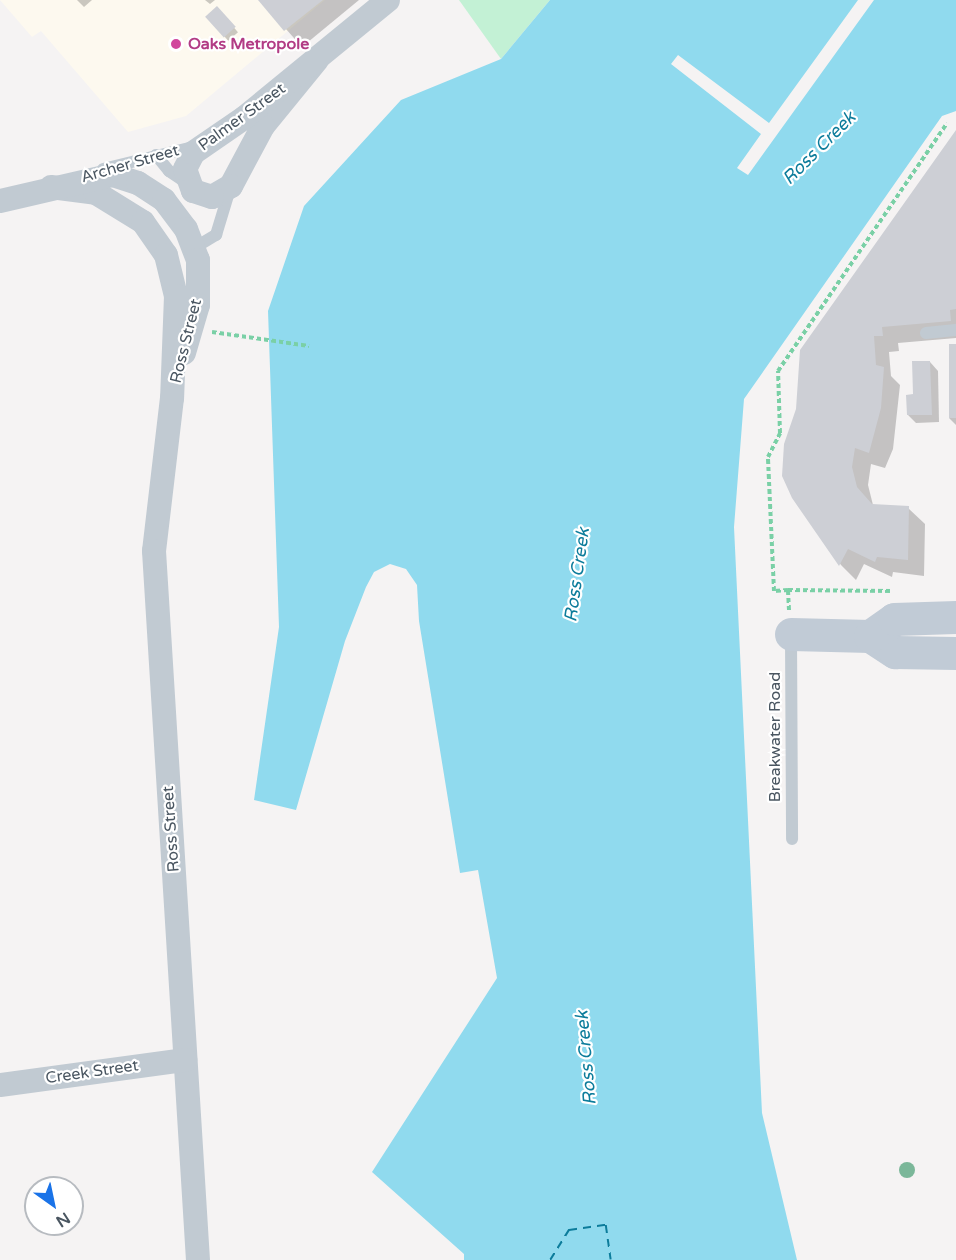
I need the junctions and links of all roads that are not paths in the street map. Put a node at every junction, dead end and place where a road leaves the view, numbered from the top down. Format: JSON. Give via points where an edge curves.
{"nodes":[{"id":1,"x":388,"y":0,"type":"edge"},
{"id":2,"x":317,"y":60,"type":"junction"},
{"id":3,"x":210,"y":142,"type":"junction"},
{"id":4,"x":156,"y":155,"type":"junction"},
{"id":5,"x":233,"y":182,"type":"junction"},
{"id":6,"x":187,"y":183,"type":"junction"},
{"id":7,"x":51,"y":187,"type":"junction"},
{"id":8,"x":0,"y":201,"type":"edge"},
{"id":9,"x":194,"y":248,"type":"junction"},
{"id":10,"x":167,"y":258,"type":"junction"},
{"id":11,"x":956,"y":330,"type":"edge"},
{"id":12,"x":926,"y":333,"type":"dead end"},
{"id":13,"x":172,"y":398,"type":"junction"},
{"id":14,"x":956,"y":617,"type":"edge"},
{"id":15,"x":791,"y":634,"type":"joint"},
{"id":16,"x":870,"y":636,"type":"junction"},
{"id":17,"x":956,"y":653,"type":"edge"},
{"id":18,"x":792,"y":839,"type":"dead end"},
{"id":19,"x":185,"y":1060,"type":"junction"},
{"id":20,"x":0,"y":1085,"type":"edge"},
{"id":21,"x":198,"y":1260,"type":"edge"}],
"edges":[{"from":1,"to":2,"type":"street","name":"Palmer Street"},
{"from":2,"to":3,"type":"street","name":"Palmer Street"},
{"from":2,"to":5,"type":"street","name":"Palmer Street","via":[[263,126]]},
{"from":3,"to":4,"type":"lane","name":"Archer Street"},
{"from":3,"to":6,"type":"street","name":"Palmer Street","via":[[187,162]]},
{"from":4,"to":6,"type":"lane","via":[[169,171]]},
{"from":4,"to":7,"type":"lane","name":"Archer Street"},
{"from":5,"to":6,"type":"street","via":[[222,193],[208,197],[195,193]]},
{"from":5,"to":9,"type":"lane","name":"Palmer Street","via":[[216,235]]},
{"from":7,"to":8,"type":"street","name":"Archer Street"},
{"from":7,"to":9,"type":"street","name":"Archer Street","via":[[105,176],[131,179],[173,209]]},
{"from":7,"to":10,"type":"street","name":"Archer Street","via":[[84,190],[108,198],[143,222]]},
{"from":9,"to":10,"type":"street"},
{"from":9,"to":13,"type":"street","name":"Ross Street","via":[[200,271],[198,305]]},
{"from":10,"to":13,"type":"street","name":"Ross Street","via":[[177,316]]},
{"from":11,"to":12,"type":"lane"},
{"from":13,"to":19,"type":"street","name":"Ross Street","via":[[154,551]]},
{"from":14,"to":16,"type":"street","via":[[894,619]]},
{"from":15,"to":16,"type":"street"},
{"from":15,"to":18,"type":"lane","name":"Breakwater Road"},
{"from":16,"to":17,"type":"street","via":[[895,652]]},
{"from":19,"to":20,"type":"street","name":"Creek Street"},
{"from":19,"to":21,"type":"street","name":"Ross Street"}]}
